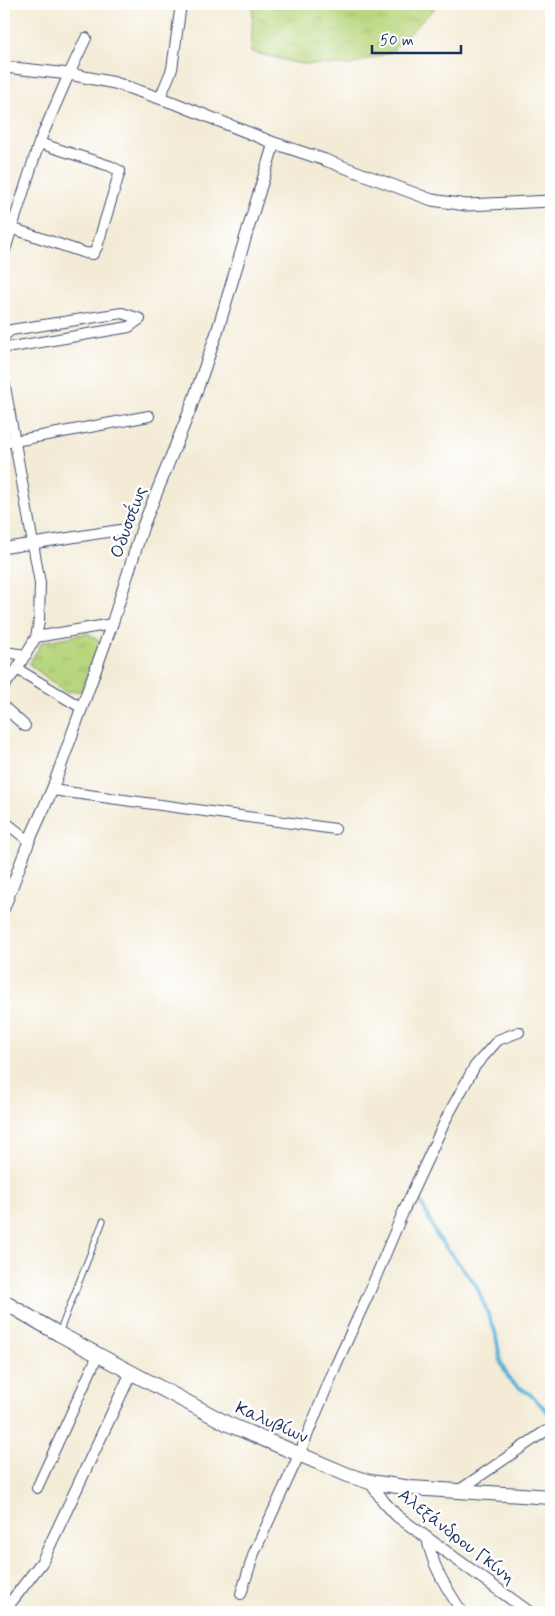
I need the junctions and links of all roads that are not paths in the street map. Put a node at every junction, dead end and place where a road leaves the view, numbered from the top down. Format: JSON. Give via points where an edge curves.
{"nodes":[{"id":1,"x":181,"y":4,"type":"edge"},
{"id":2,"x":86,"y":38,"type":"dead end"},
{"id":3,"x":4,"y":67,"type":"edge"},
{"id":4,"x":69,"y":74,"type":"junction"},
{"id":5,"x":160,"y":98,"type":"junction"},
{"id":6,"x":39,"y":143,"type":"junction"},
{"id":7,"x":274,"y":143,"type":"junction"},
{"id":8,"x":551,"y":201,"type":"edge"},
{"id":9,"x":11,"y":228,"type":"junction"},
{"id":10,"x":4,"y":253,"type":"edge"},
{"id":11,"x":4,"y":336,"type":"edge"},
{"id":12,"x":4,"y":346,"type":"edge"},
{"id":13,"x":4,"y":381,"type":"edge"},
{"id":14,"x":149,"y":416,"type":"dead end"},
{"id":15,"x":14,"y":442,"type":"junction"},
{"id":16,"x":4,"y":444,"type":"edge"},
{"id":17,"x":120,"y":530,"type":"dead end"},
{"id":18,"x":32,"y":543,"type":"junction"},
{"id":19,"x":4,"y":548,"type":"edge"},
{"id":20,"x":112,"y":624,"type":"junction"},
{"id":21,"x":36,"y":637,"type":"junction"},
{"id":22,"x":4,"y":652,"type":"edge"},
{"id":23,"x":26,"y":655,"type":"junction"},
{"id":24,"x":17,"y":670,"type":"junction"},
{"id":25,"x":4,"y":686,"type":"edge"},
{"id":26,"x":4,"y":708,"type":"edge"},
{"id":27,"x":82,"y":708,"type":"junction"},
{"id":28,"x":25,"y":726,"type":"dead end"},
{"id":29,"x":52,"y":790,"type":"junction"},
{"id":30,"x":4,"y":821,"type":"edge"},
{"id":31,"x":335,"y":829,"type":"dead end"},
{"id":32,"x":29,"y":841,"type":"junction"},
{"id":33,"x":4,"y":908,"type":"edge"},
{"id":34,"x":519,"y":1032,"type":"dead end"},
{"id":35,"x":102,"y":1221,"type":"dead end"},
{"id":36,"x":4,"y":1302,"type":"edge"},
{"id":37,"x":59,"y":1334,"type":"junction"},
{"id":38,"x":98,"y":1355,"type":"junction"},
{"id":39,"x":131,"y":1373,"type":"junction"},
{"id":40,"x":548,"y":1431,"type":"edge"},
{"id":41,"x":299,"y":1455,"type":"junction"},
{"id":42,"x":370,"y":1482,"type":"junction"},
{"id":43,"x":36,"y":1488,"type":"dead end"},
{"id":44,"x":458,"y":1490,"type":"junction"},
{"id":45,"x":551,"y":1496,"type":"edge"},
{"id":46,"x":427,"y":1538,"type":"junction"},
{"id":47,"x":241,"y":1594,"type":"dead end"},
{"id":48,"x":4,"y":1611,"type":"edge"},
{"id":49,"x":462,"y":1612,"type":"edge"},
{"id":50,"x":529,"y":1612,"type":"edge"}],
"edges":[{"from":1,"to":5,"type":"street","via":[[172,70]]},
{"from":2,"to":4,"type":"street"},
{"from":3,"to":4,"type":"street"},
{"from":4,"to":5,"type":"street","via":[[115,83]]},
{"from":4,"to":6,"type":"street"},
{"from":5,"to":7,"type":"street"},
{"from":6,"to":9,"type":"street"},
{"from":6,"to":9,"type":"street","via":[[120,171],[100,238],[93,254]]},
{"from":7,"to":8,"type":"street","via":[[432,200],[466,205]]},
{"from":7,"to":20,"type":"street","name":"Οδυσσέως","via":[[217,332],[190,410],[142,526]]},
{"from":9,"to":10,"type":"street"},
{"from":11,"to":12,"type":"street","via":[[10,330],[122,313],[140,319],[129,327]]},
{"from":13,"to":15,"type":"street"},
{"from":14,"to":15,"type":"street"},
{"from":15,"to":16,"type":"street"},
{"from":15,"to":18,"type":"street"},
{"from":17,"to":18,"type":"street"},
{"from":18,"to":19,"type":"street"},
{"from":18,"to":21,"type":"street","via":[[40,583]]},
{"from":20,"to":21,"type":"street"},
{"from":20,"to":27,"type":"street","name":"Οδυσσέως"},
{"from":21,"to":23,"type":"street"},
{"from":22,"to":23,"type":"street"},
{"from":23,"to":24,"type":"street"},
{"from":24,"to":25,"type":"street"},
{"from":24,"to":27,"type":"street"},
{"from":26,"to":28,"type":"street"},
{"from":27,"to":29,"type":"street","name":"Οδυσσέως"},
{"from":29,"to":31,"type":"street"},
{"from":29,"to":32,"type":"street","name":"Οδυσσέως"},
{"from":30,"to":32,"type":"street"},
{"from":32,"to":33,"type":"street","name":"Οδυσσέως"},
{"from":34,"to":41,"type":"street","via":[[498,1040],[475,1066],[447,1117]]},
{"from":35,"to":37,"type":"lane"},
{"from":36,"to":37,"type":"main road","name":"Καλυβίων"},
{"from":37,"to":38,"type":"main road","name":"Καλυβίων"},
{"from":38,"to":39,"type":"main road","name":"Καλυβίων"},
{"from":38,"to":43,"type":"street"},
{"from":39,"to":41,"type":"main road","name":"Καλυβίων","via":[[228,1424]]},
{"from":39,"to":48,"type":"street","via":[[42,1562]]},
{"from":40,"to":44,"type":"street"},
{"from":41,"to":42,"type":"main road","name":"Καλυβίων"},
{"from":41,"to":47,"type":"street","via":[[254,1553]]},
{"from":42,"to":44,"type":"main road","name":"Καλυβίων"},
{"from":42,"to":46,"type":"street","name":"Αλεξάνδρου Γκίνη","via":[[397,1516]]},
{"from":44,"to":45,"type":"main road","name":"Καλυβίων"},
{"from":46,"to":49,"type":"street","via":[[430,1556]]},
{"from":46,"to":50,"type":"street","name":"Αλεξάνδρου Γκίνη"}]}
